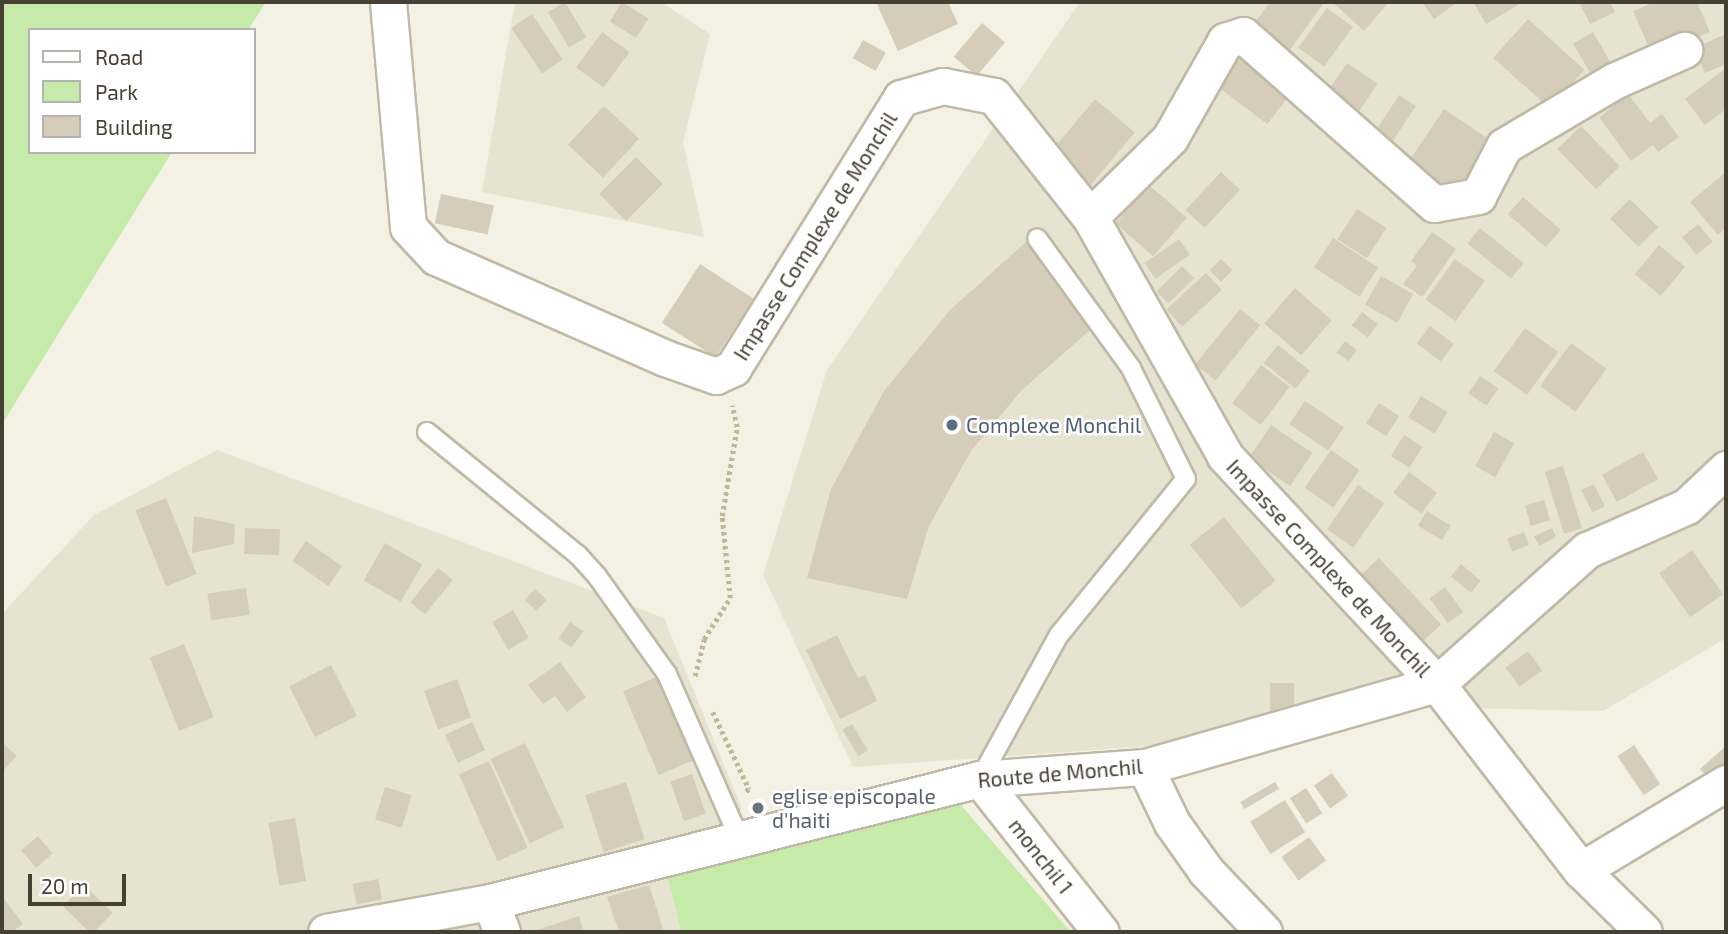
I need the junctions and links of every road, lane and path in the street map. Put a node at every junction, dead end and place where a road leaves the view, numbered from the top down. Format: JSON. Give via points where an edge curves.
{"nodes":[{"id":1,"x":388,"y":2,"type":"edge"},
{"id":2,"x":1684,"y":50,"type":"dead end"},
{"id":3,"x":1090,"y":217,"type":"junction"},
{"id":4,"x":1037,"y":238,"type":"dead end"},
{"id":5,"x":733,"y":368,"type":"junction"},
{"id":6,"x":427,"y":432,"type":"dead end"},
{"id":7,"x":1726,"y":469,"type":"edge"},
{"id":8,"x":1437,"y":684,"type":"junction"},
{"id":9,"x":693,"y":688,"type":"dead end"},
{"id":10,"x":706,"y":704,"type":"dead end"},
{"id":11,"x":1145,"y":767,"type":"junction"},
{"id":12,"x":980,"y":779,"type":"junction"},
{"id":13,"x":1726,"y":783,"type":"edge"},
{"id":14,"x":740,"y":798,"type":"dead end"},
{"id":15,"x":740,"y":840,"type":"junction"},
{"id":16,"x":1581,"y":870,"type":"junction"},
{"id":17,"x":496,"y":917,"type":"edge"},
{"id":18,"x":326,"y":932,"type":"edge"},
{"id":19,"x":1101,"y":932,"type":"edge"},
{"id":20,"x":1264,"y":932,"type":"edge"},
{"id":21,"x":1643,"y":932,"type":"edge"}],
"edges":[{"from":1,"to":5,"type":"street","name":"Impasse Complexe de Monchil","via":[[408,227],[436,257],[665,358],[716,376]]},
{"from":2,"to":3,"type":"street","via":[[1614,81],[1504,146],[1478,196],[1434,204],[1244,35],[1226,41],[1170,138]]},
{"from":3,"to":5,"type":"street","name":"Impasse Complexe de Monchil","via":[[995,96],[943,86],[901,98]]},
{"from":3,"to":8,"type":"street","name":"Impasse Complexe de Monchil","via":[[1224,456]]},
{"from":4,"to":12,"type":"lane","via":[[1131,368],[1186,479],[1059,635]]},
{"from":5,"to":9,"type":"path","via":[[730,395],[737,427],[722,516],[730,598],[704,639]]},
{"from":6,"to":15,"type":"lane","via":[[578,555],[597,576],[667,674]]},
{"from":7,"to":8,"type":"street","name":"Route de Monchil","via":[[1687,506],[1587,550]]},
{"from":8,"to":11,"type":"street","name":"Route de Monchil"},
{"from":8,"to":16,"type":"street","name":"Impasse Complexe de Monchil"},
{"from":10,"to":14,"type":"path","via":[[720,720],[749,789]]},
{"from":11,"to":12,"type":"street","name":"Route de Monchil"},
{"from":11,"to":20,"type":"street","via":[[1172,823],[1206,871]]},
{"from":12,"to":15,"type":"street","name":"Route de Monchil"},
{"from":12,"to":19,"type":"street","name":"monchil 1"},
{"from":13,"to":16,"type":"street"},
{"from":15,"to":17,"type":"street","name":"Route de Monchil"},
{"from":16,"to":21,"type":"street"},
{"from":17,"to":18,"type":"street","name":"Route de Monchil"}]}
